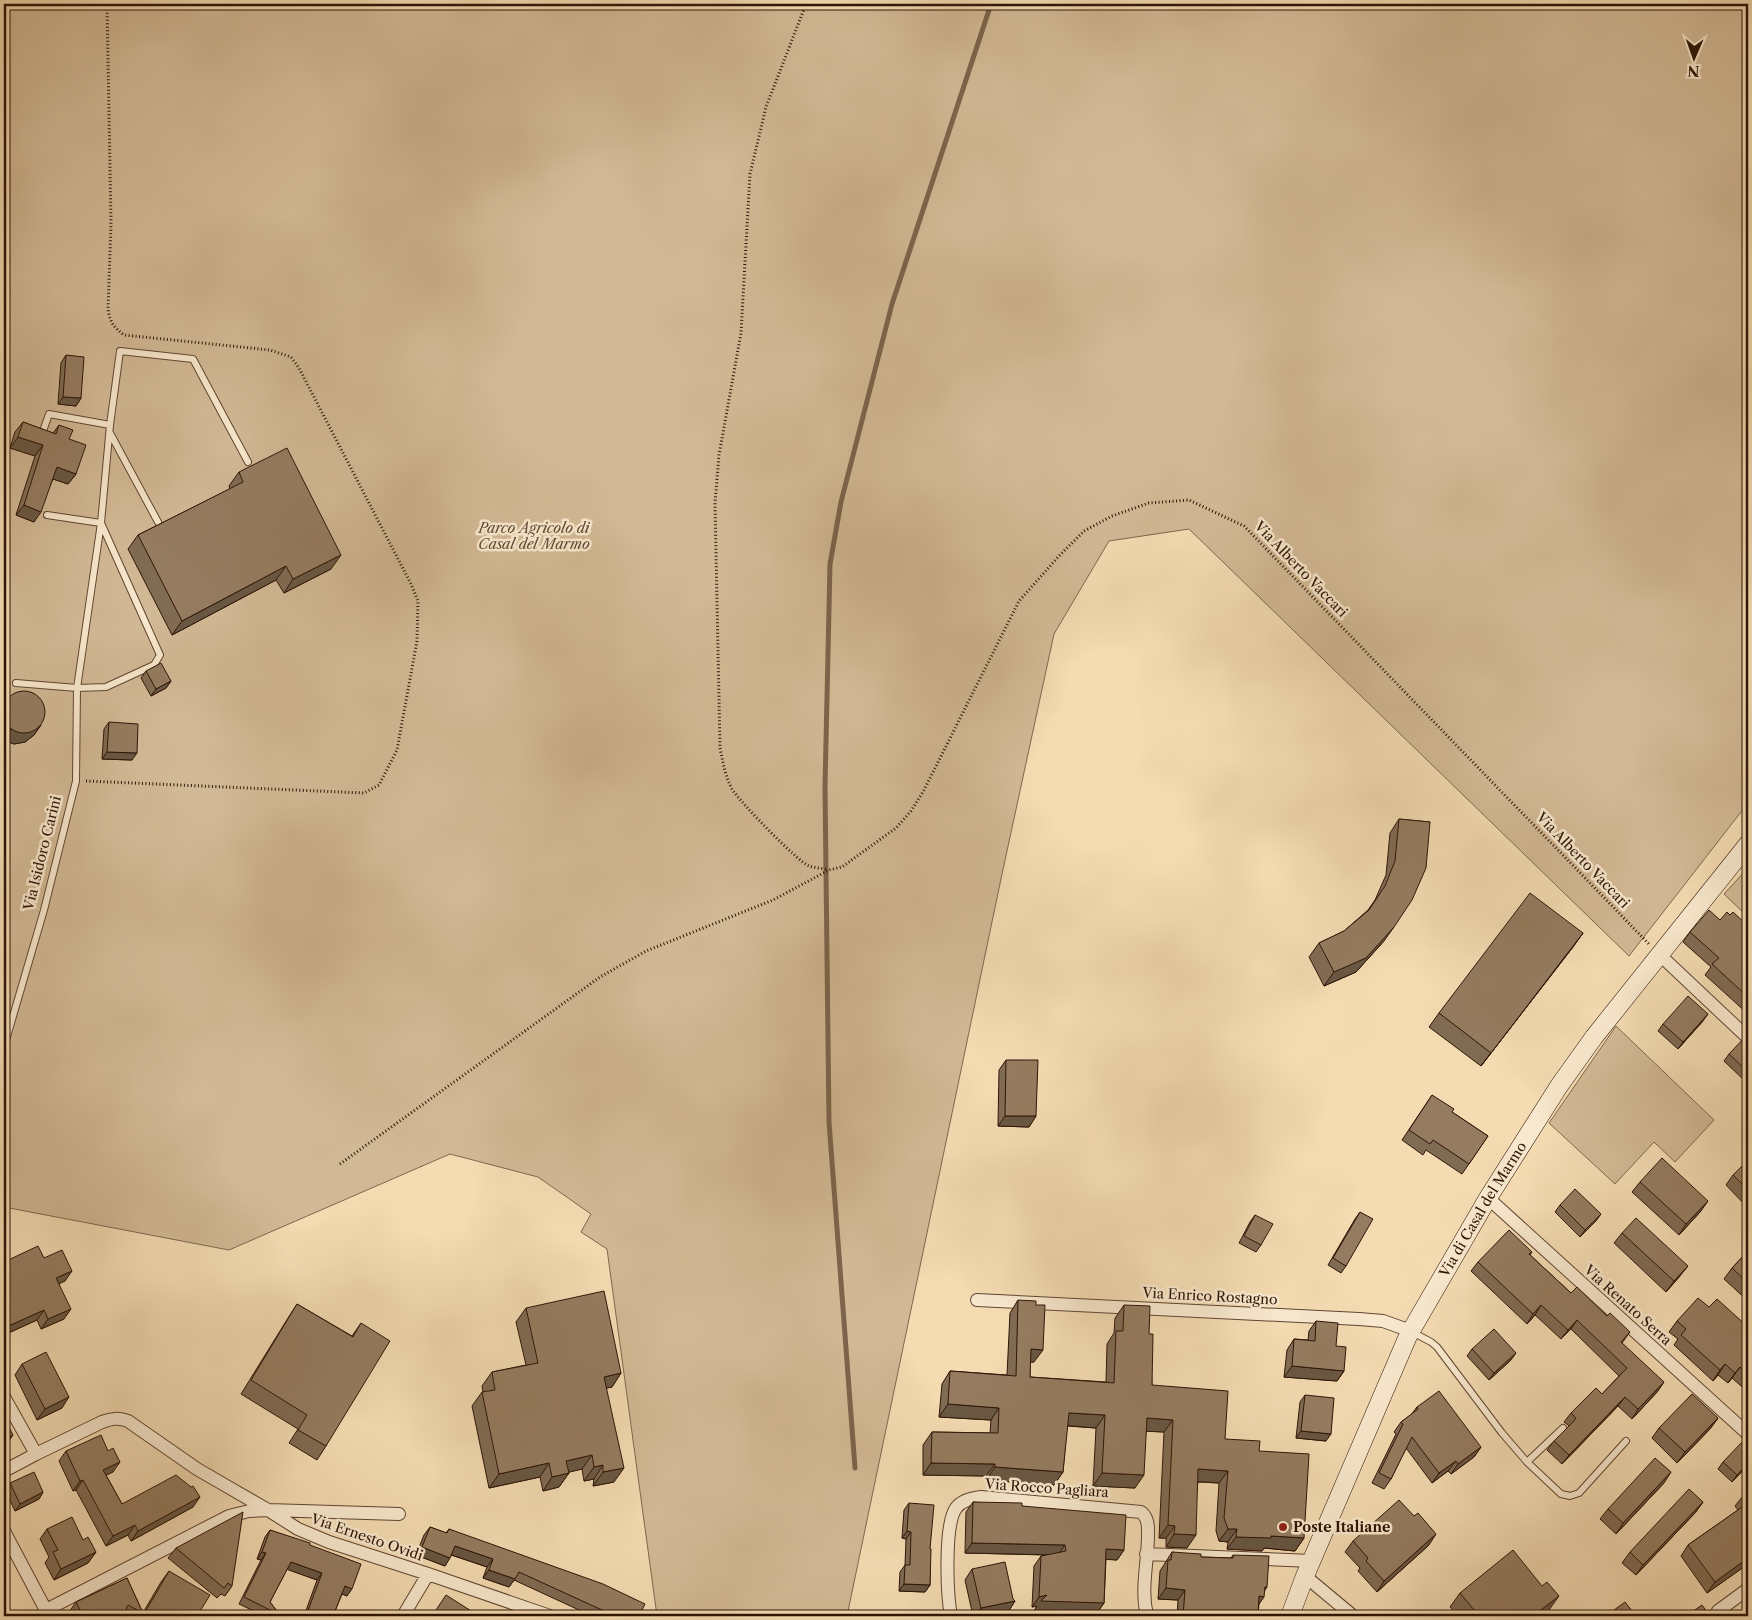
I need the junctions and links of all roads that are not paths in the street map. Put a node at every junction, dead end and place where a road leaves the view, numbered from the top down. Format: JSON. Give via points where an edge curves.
{"nodes":[{"id":1,"x":110,"y":425,"type":"junction"},
{"id":2,"x":110,"y":432,"type":"junction"},
{"id":3,"x":42,"y":434,"type":"edge"},
{"id":4,"x":248,"y":462,"type":"dead end"},
{"id":5,"x":47,"y":516,"type":"dead end"},
{"id":6,"x":158,"y":522,"type":"dead end"},
{"id":7,"x":101,"y":523,"type":"junction"},
{"id":8,"x":16,"y":683,"type":"dead end"},
{"id":9,"x":77,"y":688,"type":"junction"},
{"id":10,"x":1748,"y":844,"type":"edge"},
{"id":11,"x":1660,"y":955,"type":"junction"},
{"id":12,"x":1748,"y":1038,"type":"edge"},
{"id":13,"x":4,"y":1047,"type":"edge"},
{"id":14,"x":1488,"y":1198,"type":"junction"},
{"id":15,"x":977,"y":1300,"type":"dead end"},
{"id":16,"x":1411,"y":1331,"type":"junction"},
{"id":17,"x":4,"y":1397,"type":"edge"},
{"id":18,"x":1563,"y":1428,"type":"dead end"},
{"id":19,"x":1748,"y":1434,"type":"edge"},
{"id":20,"x":1626,"y":1441,"type":"dead end"},
{"id":21,"x":36,"y":1454,"type":"junction"},
{"id":22,"x":1526,"y":1462,"type":"junction"},
{"id":23,"x":4,"y":1471,"type":"edge"},
{"id":24,"x":268,"y":1510,"type":"junction"},
{"id":25,"x":399,"y":1514,"type":"dead end"},
{"id":26,"x":4,"y":1531,"type":"edge"},
{"id":27,"x":1146,"y":1554,"type":"junction"},
{"id":28,"x":1308,"y":1569,"type":"junction"},
{"id":29,"x":428,"y":1574,"type":"junction"},
{"id":30,"x":1748,"y":1589,"type":"edge"},
{"id":31,"x":48,"y":1613,"type":"edge"},
{"id":32,"x":403,"y":1616,"type":"edge"},
{"id":33,"x":550,"y":1616,"type":"edge"},
{"id":34,"x":951,"y":1616,"type":"edge"},
{"id":35,"x":1147,"y":1616,"type":"edge"},
{"id":36,"x":1290,"y":1616,"type":"edge"},
{"id":37,"x":1353,"y":1616,"type":"edge"},
{"id":38,"x":1722,"y":1616,"type":"edge"}],
"edges":[{"from":1,"to":2,"type":"lane","name":"Via Isidoro Carini"},
{"from":1,"to":3,"type":"lane","via":[[49,414]]},
{"from":1,"to":4,"type":"lane","name":"Via Isidoro Carini","via":[[120,351],[193,359]]},
{"from":2,"to":6,"type":"lane"},
{"from":2,"to":7,"type":"lane","name":"Via Isidoro Carini"},
{"from":5,"to":7,"type":"lane"},
{"from":7,"to":9,"type":"lane","name":"Via Isidoro Carini"},
{"from":7,"to":9,"type":"lane","via":[[160,655],[154,665],[106,688]]},
{"from":8,"to":9,"type":"lane"},
{"from":9,"to":13,"type":"lane","name":"Via Isidoro Carini","via":[[76,781],[44,910]]},
{"from":10,"to":11,"type":"main road","name":"Via di Casal del Marmo"},
{"from":11,"to":12,"type":"street"},
{"from":11,"to":14,"type":"main road","name":"Via di Casal del Marmo","via":[[1594,1036]]},
{"from":14,"to":16,"type":"main road","name":"Via di Casal del Marmo"},
{"from":14,"to":19,"type":"street","name":"Via Renato Serra"},
{"from":15,"to":16,"type":"street","name":"Via Enrico Rostagno","via":[[1359,1319]]},
{"from":16,"to":22,"type":"lane","via":[[1437,1347]]},
{"from":16,"to":28,"type":"main road","name":"Via di Casal del Marmo"},
{"from":17,"to":21,"type":"street"},
{"from":18,"to":22,"type":"lane"},
{"from":20,"to":22,"type":"lane","via":[[1579,1492],[1570,1496],[1561,1494]]},
{"from":21,"to":23,"type":"street"},
{"from":21,"to":24,"type":"street","name":"Via Ernesto Ovidi","via":[[102,1422],[122,1419]]},
{"from":24,"to":25,"type":"street"},
{"from":24,"to":29,"type":"street","name":"Via Ernesto Ovidi","via":[[298,1529],[328,1542]]},
{"from":24,"to":31,"type":"street","via":[[229,1516]]},
{"from":26,"to":31,"type":"street"},
{"from":27,"to":28,"type":"street"},
{"from":27,"to":34,"type":"street","name":"Via Rocco Pagliara","via":[[1147,1524],[1139,1511],[981,1497],[969,1499],[956,1508],[951,1520],[947,1585]]},
{"from":27,"to":35,"type":"street","name":"Via Rocco Pagliara","via":[[1143,1595]]},
{"from":28,"to":36,"type":"main road","name":"Via di Casal del Marmo"},
{"from":28,"to":37,"type":"street"},
{"from":29,"to":32,"type":"street"},
{"from":29,"to":33,"type":"street","name":"Via Ernesto Ovidi"},
{"from":30,"to":38,"type":"street","via":[[1718,1611]]}]}
